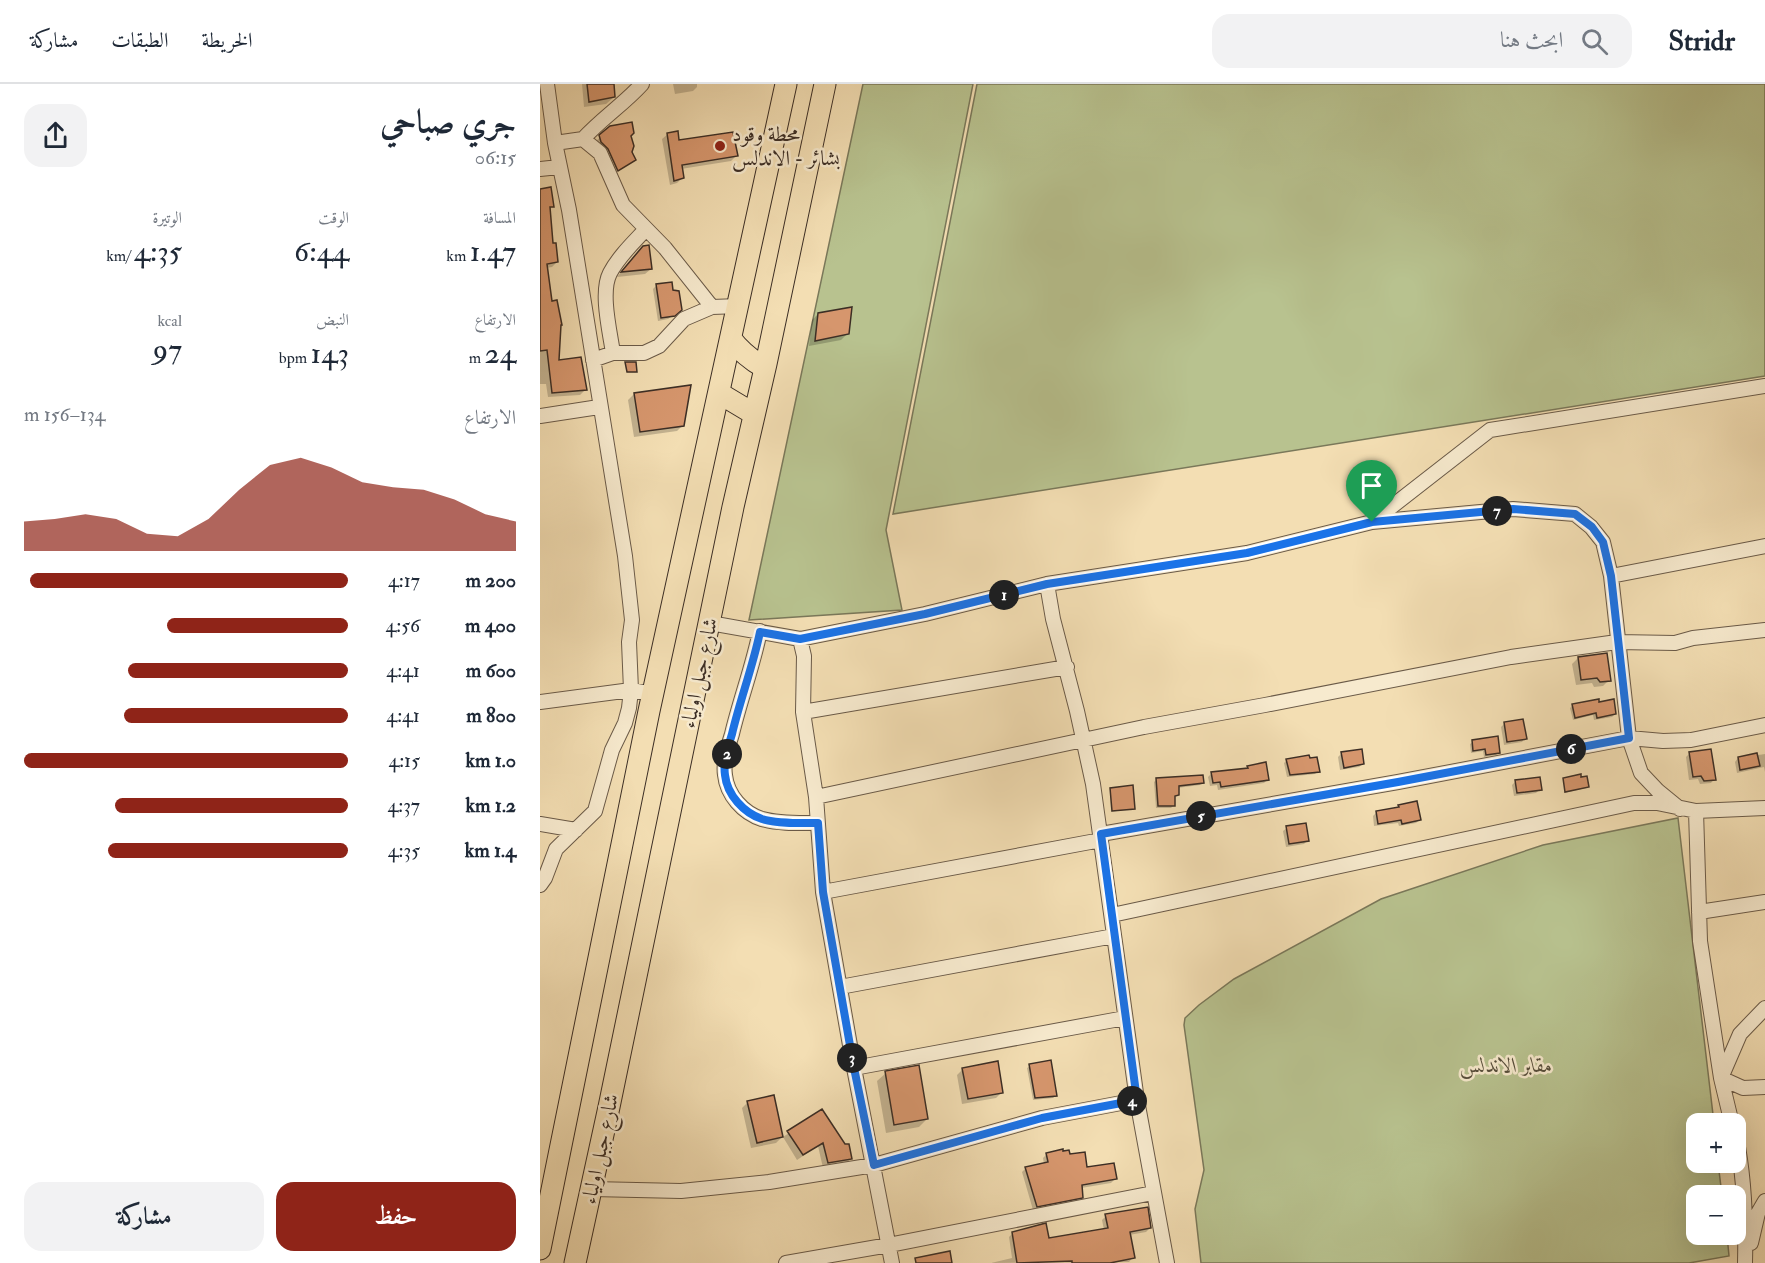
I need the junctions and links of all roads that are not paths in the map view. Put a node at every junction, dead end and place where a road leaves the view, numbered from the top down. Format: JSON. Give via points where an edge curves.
{"nodes":[{"id":1,"x":547,"y":84,"type":"edge"},
{"id":2,"x":642,"y":84,"type":"edge"},
{"id":3,"x":786,"y":84,"type":"edge"},
{"id":4,"x":825,"y":84,"type":"edge"},
{"id":5,"x":583,"y":139,"type":"junction"},
{"id":6,"x":555,"y":143,"type":"junction"},
{"id":7,"x":560,"y":167,"type":"junction"},
{"id":8,"x":540,"y":169,"type":"edge"},
{"id":9,"x":646,"y":229,"type":"junction"},
{"id":10,"x":739,"y":306,"type":"junction"},
{"id":11,"x":712,"y":307,"type":"junction"},
{"id":12,"x":731,"y":339,"type":"junction"},
{"id":13,"x":613,"y":353,"type":"junction"},
{"id":14,"x":593,"y":360,"type":"junction"},
{"id":15,"x":765,"y":368,"type":"junction"},
{"id":16,"x":1765,"y":386,"type":"edge"},
{"id":17,"x":719,"y":393,"type":"junction"},
{"id":18,"x":599,"y":406,"type":"junction"},
{"id":19,"x":754,"y":414,"type":"junction"},
{"id":20,"x":540,"y":416,"type":"edge"},
{"id":21,"x":1372,"y":522,"type":"junction"},
{"id":22,"x":1765,"y":546,"type":"edge"},
{"id":23,"x":1611,"y":576,"type":"junction"},
{"id":24,"x":1047,"y":584,"type":"junction"},
{"id":25,"x":710,"y":623,"type":"junction"},
{"id":26,"x":1765,"y":630,"type":"edge"},
{"id":27,"x":760,"y":632,"type":"junction"},
{"id":28,"x":800,"y":639,"type":"junction"},
{"id":29,"x":1617,"y":642,"type":"junction"},
{"id":30,"x":1067,"y":667,"type":"junction"},
{"id":31,"x":631,"y":690,"type":"junction"},
{"id":32,"x":654,"y":694,"type":"junction"},
{"id":33,"x":540,"y":702,"type":"edge"},
{"id":34,"x":803,"y":712,"type":"junction"},
{"id":35,"x":1765,"y":725,"type":"edge"},
{"id":36,"x":1629,"y":738,"type":"junction"},
{"id":37,"x":1084,"y":739,"type":"junction"},
{"id":38,"x":816,"y":797,"type":"junction"},
{"id":39,"x":1765,"y":808,"type":"edge"},
{"id":40,"x":1680,"y":809,"type":"junction"},
{"id":41,"x":1696,"y":811,"type":"junction"},
{"id":42,"x":818,"y":823,"type":"junction"},
{"id":43,"x":540,"y":825,"type":"edge"},
{"id":44,"x":576,"y":830,"type":"junction"},
{"id":45,"x":1101,"y":837,"type":"junction"},
{"id":46,"x":540,"y":885,"type":"edge"},
{"id":47,"x":823,"y":892,"type":"junction"},
{"id":48,"x":1765,"y":902,"type":"edge"},
{"id":49,"x":1699,"y":912,"type":"junction"},
{"id":50,"x":1112,"y":915,"type":"junction"},
{"id":51,"x":1114,"y":936,"type":"junction"},
{"id":52,"x":840,"y":987,"type":"junction"},
{"id":53,"x":1765,"y":1008,"type":"edge"},
{"id":54,"x":1125,"y":1018,"type":"junction"},
{"id":55,"x":854,"y":1068,"type":"junction"},
{"id":56,"x":1721,"y":1078,"type":"junction"},
{"id":57,"x":1765,"y":1087,"type":"edge"},
{"id":58,"x":1137,"y":1100,"type":"junction"},
{"id":59,"x":1729,"y":1113,"type":"edge"},
{"id":60,"x":874,"y":1165,"type":"junction"},
{"id":61,"x":1742,"y":1173,"type":"edge"},
{"id":62,"x":592,"y":1189,"type":"junction"},
{"id":63,"x":1154,"y":1193,"type":"junction"},
{"id":64,"x":1765,"y":1201,"type":"edge"},
{"id":65,"x":889,"y":1245,"type":"junction"},
{"id":66,"x":540,"y":1249,"type":"edge"},
{"id":67,"x":575,"y":1263,"type":"edge"},
{"id":68,"x":786,"y":1263,"type":"edge"},
{"id":69,"x":892,"y":1263,"type":"edge"},
{"id":70,"x":1167,"y":1263,"type":"edge"},
{"id":71,"x":1746,"y":1263,"type":"edge"}],
"edges":[{"from":1,"to":6,"type":"street"},
{"from":2,"to":5,"type":"street"},
{"from":3,"to":10,"type":"highway","name":"شارع جبل اولياء"},
{"from":4,"to":15,"type":"highway","name":"شارع جبل اولياء"},
{"from":5,"to":6,"type":"street"},
{"from":5,"to":9,"type":"street","via":[[600,153],[623,205]]},
{"from":6,"to":7,"type":"street"},
{"from":7,"to":8,"type":"street"},
{"from":7,"to":14,"type":"street"},
{"from":9,"to":11,"type":"street"},
{"from":9,"to":13,"type":"street","via":[[609,274],[606,302]]},
{"from":10,"to":11,"type":"street"},
{"from":10,"to":12,"type":"highway","name":"شارع جبل اولياء"},
{"from":11,"to":13,"type":"street","via":[[684,319],[659,346],[644,353]]},
{"from":12,"to":15,"type":"highway"},
{"from":12,"to":17,"type":"highway","name":"شارع جبل اولياء"},
{"from":13,"to":14,"type":"street"},
{"from":14,"to":18,"type":"street"},
{"from":15,"to":19,"type":"highway","name":"شارع جبل اولياء"},
{"from":16,"to":21,"type":"street","via":[[1490,430]]},
{"from":17,"to":19,"type":"highway"},
{"from":17,"to":32,"type":"highway","name":"شارع جبل اولياء"},
{"from":18,"to":20,"type":"street"},
{"from":18,"to":31,"type":"street","via":[[628,577]]},
{"from":19,"to":25,"type":"highway","name":"شارع جبل اولياء"},
{"from":21,"to":23,"type":"street","via":[[1513,509],[1575,514],[1603,542]]},
{"from":21,"to":24,"type":"street","via":[[1247,553]]},
{"from":22,"to":23,"type":"street"},
{"from":23,"to":29,"type":"street"},
{"from":24,"to":28,"type":"street"},
{"from":24,"to":30,"type":"street"},
{"from":25,"to":27,"type":"street"},
{"from":25,"to":62,"type":"highway","name":"شارع جبل اولياء"},
{"from":26,"to":29,"type":"street","via":[[1675,642]]},
{"from":27,"to":28,"type":"street"},
{"from":27,"to":42,"type":"street","via":[[729,746],[725,778],[738,804],[762,819]]},
{"from":28,"to":34,"type":"street","via":[[804,656]]},
{"from":29,"to":36,"type":"street"},
{"from":29,"to":37,"type":"street","via":[[1511,657]]},
{"from":30,"to":34,"type":"street"},
{"from":30,"to":37,"type":"street"},
{"from":31,"to":32,"type":"street"},
{"from":31,"to":33,"type":"street"},
{"from":31,"to":44,"type":"street","via":[[625,723],[612,750],[595,811]]},
{"from":32,"to":66,"type":"highway","name":"شارع جبل اولياء"},
{"from":34,"to":38,"type":"street"},
{"from":35,"to":36,"type":"street","via":[[1691,740]]},
{"from":36,"to":40,"type":"street","via":[[1641,773]]},
{"from":36,"to":45,"type":"street"},
{"from":37,"to":38,"type":"street"},
{"from":37,"to":45,"type":"street"},
{"from":38,"to":42,"type":"street"},
{"from":39,"to":41,"type":"street"},
{"from":40,"to":41,"type":"street"},
{"from":40,"to":50,"type":"street","via":[[1634,803]]},
{"from":41,"to":49,"type":"street"},
{"from":42,"to":47,"type":"street"},
{"from":43,"to":44,"type":"street"},
{"from":44,"to":46,"type":"street","via":[[556,849]]},
{"from":45,"to":47,"type":"street"},
{"from":45,"to":50,"type":"street"},
{"from":47,"to":52,"type":"street"},
{"from":48,"to":49,"type":"street"},
{"from":49,"to":56,"type":"street"},
{"from":50,"to":51,"type":"street"},
{"from":51,"to":52,"type":"street"},
{"from":51,"to":54,"type":"street"},
{"from":52,"to":55,"type":"street"},
{"from":53,"to":56,"type":"street","via":[[1740,1034]]},
{"from":54,"to":55,"type":"street"},
{"from":54,"to":58,"type":"street"},
{"from":55,"to":60,"type":"street"},
{"from":56,"to":57,"type":"street","via":[[1743,1088]]},
{"from":56,"to":59,"type":"street"},
{"from":58,"to":60,"type":"street","via":[[1042,1118]]},
{"from":58,"to":63,"type":"street"},
{"from":60,"to":62,"type":"street","via":[[681,1191]]},
{"from":60,"to":65,"type":"street"},
{"from":61,"to":71,"type":"street"},
{"from":62,"to":67,"type":"highway","name":"شارع جبل اولياء"},
{"from":63,"to":65,"type":"street"},
{"from":63,"to":70,"type":"street"},
{"from":64,"to":71,"type":"street","via":[[1758,1213]]},
{"from":65,"to":68,"type":"street"},
{"from":65,"to":69,"type":"street"}]}
